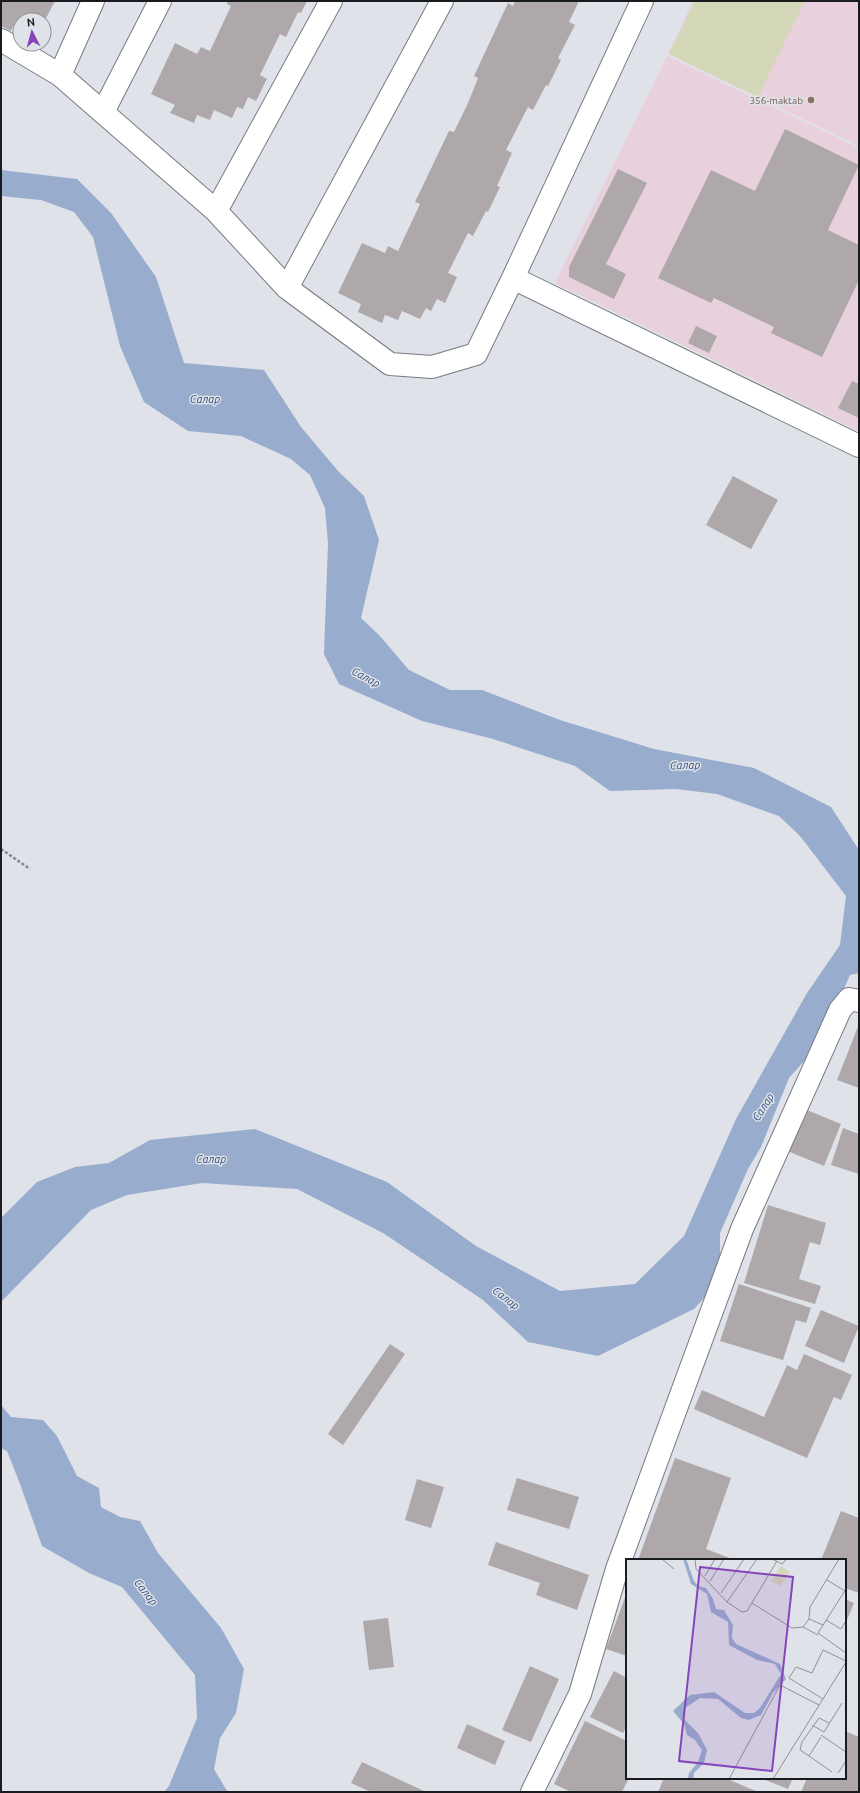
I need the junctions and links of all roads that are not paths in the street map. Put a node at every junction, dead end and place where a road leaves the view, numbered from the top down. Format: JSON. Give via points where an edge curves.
{"nodes":[{"id":1,"x":93,"y":1,"type":"edge"},
{"id":2,"x":160,"y":1,"type":"edge"},
{"id":3,"x":331,"y":1,"type":"edge"},
{"id":4,"x":442,"y":1,"type":"edge"},
{"id":5,"x":642,"y":1,"type":"edge"},
{"id":6,"x":1,"y":40,"type":"edge"},
{"id":7,"x":60,"y":75,"type":"junction"},
{"id":8,"x":103,"y":112,"type":"junction"},
{"id":9,"x":216,"y":211,"type":"junction"},
{"id":10,"x":513,"y":278,"type":"junction"},
{"id":11,"x":287,"y":288,"type":"junction"},
{"id":12,"x":859,"y":446,"type":"edge"},
{"id":13,"x":859,"y":1001,"type":"edge"},
{"id":14,"x":532,"y":1792,"type":"edge"}],
"edges":[{"from":1,"to":7,"type":"street"},
{"from":2,"to":8,"type":"street"},
{"from":3,"to":9,"type":"street"},
{"from":4,"to":11,"type":"street"},
{"from":5,"to":10,"type":"street"},
{"from":6,"to":7,"type":"street"},
{"from":7,"to":8,"type":"street"},
{"from":8,"to":9,"type":"street"},
{"from":9,"to":11,"type":"street"},
{"from":10,"to":11,"type":"street","via":[[476,354],[432,367],[390,364]]},
{"from":10,"to":12,"type":"street"},
{"from":13,"to":14,"type":"street","via":[[849,999],[840,1010],[742,1229],[617,1569],[580,1694]]}]}
